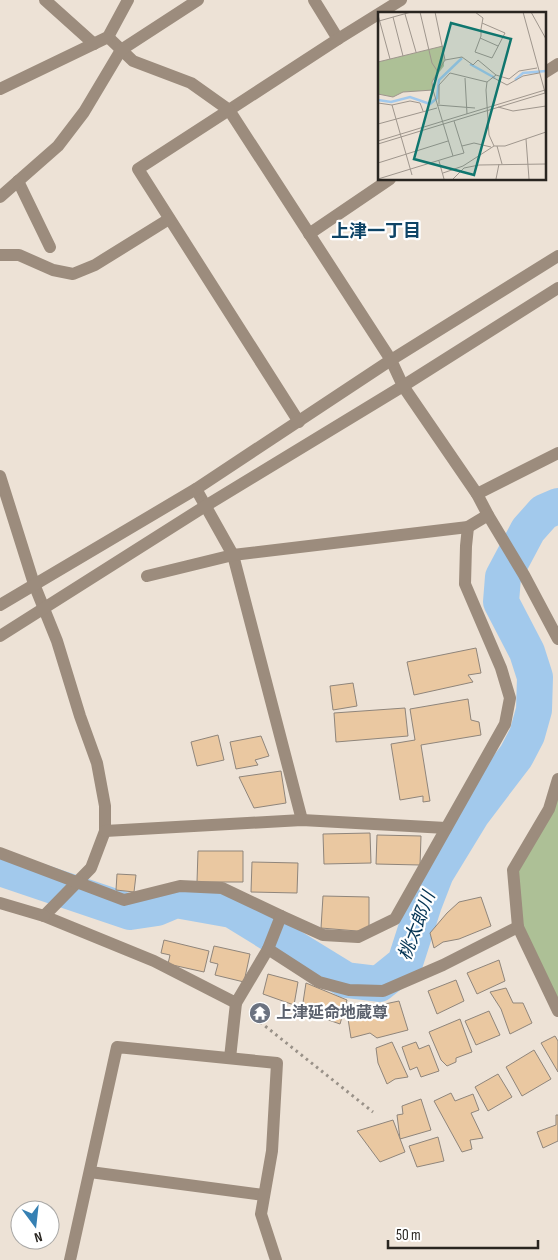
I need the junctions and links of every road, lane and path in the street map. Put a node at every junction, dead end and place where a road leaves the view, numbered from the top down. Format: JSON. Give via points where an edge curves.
{"nodes":[{"id":1,"x":45,"y":0,"type":"edge"},
{"id":2,"x":128,"y":0,"type":"edge"},
{"id":3,"x":198,"y":0,"type":"edge"},
{"id":4,"x":314,"y":0,"type":"edge"},
{"id":5,"x":401,"y":0,"type":"edge"},
{"id":6,"x":382,"y":12,"type":"edge"},
{"id":7,"x":378,"y":14,"type":"edge"},
{"id":8,"x":108,"y":37,"type":"junction"},
{"id":9,"x":338,"y":39,"type":"junction"},
{"id":10,"x":94,"y":44,"type":"junction"},
{"id":11,"x":121,"y":50,"type":"junction"},
{"id":12,"x":558,"y":64,"type":"edge"},
{"id":13,"x":546,"y":72,"type":"edge"},
{"id":14,"x":0,"y":89,"type":"edge"},
{"id":15,"x":229,"y":110,"type":"junction"},
{"id":16,"x":389,"y":180,"type":"edge"},
{"id":17,"x":18,"y":181,"type":"junction"},
{"id":18,"x":0,"y":197,"type":"edge"},
{"id":19,"x":169,"y":219,"type":"junction"},
{"id":20,"x":309,"y":234,"type":"junction"},
{"id":21,"x":50,"y":247,"type":"dead end"},
{"id":22,"x":0,"y":256,"type":"edge"},
{"id":23,"x":558,"y":256,"type":"edge"},
{"id":24,"x":558,"y":288,"type":"edge"},
{"id":25,"x":391,"y":360,"type":"junction"},
{"id":26,"x":403,"y":386,"type":"junction"},
{"id":27,"x":298,"y":422,"type":"junction"},
{"id":28,"x":558,"y":453,"type":"edge"},
{"id":29,"x":0,"y":476,"type":"edge"},
{"id":30,"x":196,"y":488,"type":"junction"},
{"id":31,"x":477,"y":494,"type":"junction"},
{"id":32,"x":207,"y":505,"type":"junction"},
{"id":33,"x":488,"y":515,"type":"junction"},
{"id":34,"x":468,"y":527,"type":"junction"},
{"id":35,"x":233,"y":555,"type":"junction"},
{"id":36,"x":147,"y":576,"type":"dead end"},
{"id":37,"x":34,"y":584,"type":"junction"},
{"id":38,"x":0,"y":605,"type":"edge"},
{"id":39,"x":43,"y":609,"type":"junction"},
{"id":40,"x":0,"y":636,"type":"edge"},
{"id":41,"x":558,"y":637,"type":"edge"},
{"id":42,"x":558,"y":779,"type":"edge"},
{"id":43,"x":554,"y":812,"type":"edge"},
{"id":44,"x":302,"y":820,"type":"junction"},
{"id":45,"x":446,"y":828,"type":"junction"},
{"id":46,"x":105,"y":831,"type":"junction"},
{"id":47,"x":0,"y":852,"type":"edge"},
{"id":48,"x":77,"y":883,"type":"junction"},
{"id":49,"x":0,"y":903,"type":"edge"},
{"id":50,"x":44,"y":916,"type":"junction"},
{"id":51,"x":281,"y":916,"type":"junction"},
{"id":52,"x":518,"y":928,"type":"junction"},
{"id":53,"x":268,"y":949,"type":"junction"},
{"id":54,"x":236,"y":1003,"type":"junction"},
{"id":55,"x":558,"y":1011,"type":"edge"},
{"id":56,"x":230,"y":1058,"type":"junction"},
{"id":57,"x":373,"y":1112,"type":"dead end"},
{"id":58,"x":90,"y":1172,"type":"junction"},
{"id":59,"x":264,"y":1195,"type":"junction"},
{"id":60,"x":70,"y":1260,"type":"edge"},
{"id":61,"x":276,"y":1260,"type":"edge"}],
"edges":[{"from":1,"to":10,"type":"street"},
{"from":2,"to":8,"type":"street"},
{"from":3,"to":11,"type":"street"},
{"from":4,"to":9,"type":"street"},
{"from":5,"to":6,"type":"street"},
{"from":7,"to":9,"type":"street"},
{"from":8,"to":10,"type":"street"},
{"from":8,"to":11,"type":"street"},
{"from":9,"to":15,"type":"street"},
{"from":10,"to":14,"type":"street"},
{"from":11,"to":15,"type":"street","via":[[133,60],[191,83]]},
{"from":11,"to":17,"type":"street","via":[[84,112],[58,146]]},
{"from":12,"to":13,"type":"street"},
{"from":15,"to":19,"type":"street","via":[[138,170]]},
{"from":15,"to":20,"type":"street"},
{"from":16,"to":20,"type":"street"},
{"from":17,"to":18,"type":"street"},
{"from":17,"to":21,"type":"street"},
{"from":19,"to":22,"type":"street","via":[[95,266],[74,274],[53,270],[19,255]]},
{"from":19,"to":27,"type":"street"},
{"from":20,"to":25,"type":"street"},
{"from":23,"to":25,"type":"street"},
{"from":24,"to":26,"type":"street"},
{"from":25,"to":26,"type":"street"},
{"from":25,"to":27,"type":"street"},
{"from":26,"to":31,"type":"street"},
{"from":26,"to":32,"type":"street"},
{"from":27,"to":30,"type":"street"},
{"from":28,"to":31,"type":"street"},
{"from":29,"to":37,"type":"street"},
{"from":30,"to":32,"type":"street"},
{"from":30,"to":37,"type":"street"},
{"from":31,"to":33,"type":"street"},
{"from":32,"to":35,"type":"street"},
{"from":32,"to":39,"type":"street"},
{"from":33,"to":34,"type":"street"},
{"from":33,"to":41,"type":"street"},
{"from":34,"to":35,"type":"street"},
{"from":34,"to":45,"type":"street","via":[[465,584],[501,668],[510,698],[505,724]]},
{"from":35,"to":36,"type":"street"},
{"from":35,"to":44,"type":"street"},
{"from":37,"to":38,"type":"street"},
{"from":37,"to":39,"type":"street"},
{"from":39,"to":40,"type":"street"},
{"from":39,"to":46,"type":"street","via":[[57,641],[97,763],[105,806]]},
{"from":42,"to":43,"type":"street"},
{"from":43,"to":52,"type":"street","via":[[513,870]]},
{"from":44,"to":45,"type":"street"},
{"from":44,"to":46,"type":"street"},
{"from":45,"to":51,"type":"street","via":[[395,919],[358,937],[323,935]]},
{"from":46,"to":48,"type":"street","via":[[92,868]]},
{"from":47,"to":48,"type":"street"},
{"from":48,"to":50,"type":"street"},
{"from":48,"to":51,"type":"street","via":[[124,900],[180,886],[222,888]]},
{"from":49,"to":50,"type":"street"},
{"from":50,"to":54,"type":"street","via":[[154,961]]},
{"from":51,"to":53,"type":"street"},
{"from":52,"to":53,"type":"street","via":[[383,991],[349,990],[319,982]]},
{"from":52,"to":55,"type":"street"},
{"from":53,"to":54,"type":"street"},
{"from":54,"to":56,"type":"street"},
{"from":54,"to":57,"type":"path"},
{"from":56,"to":58,"type":"street","via":[[118,1047]]},
{"from":56,"to":59,"type":"street","via":[[277,1063],[272,1151]]},
{"from":58,"to":59,"type":"street"},
{"from":58,"to":60,"type":"street"},
{"from":59,"to":61,"type":"street","via":[[261,1214]]}]}
